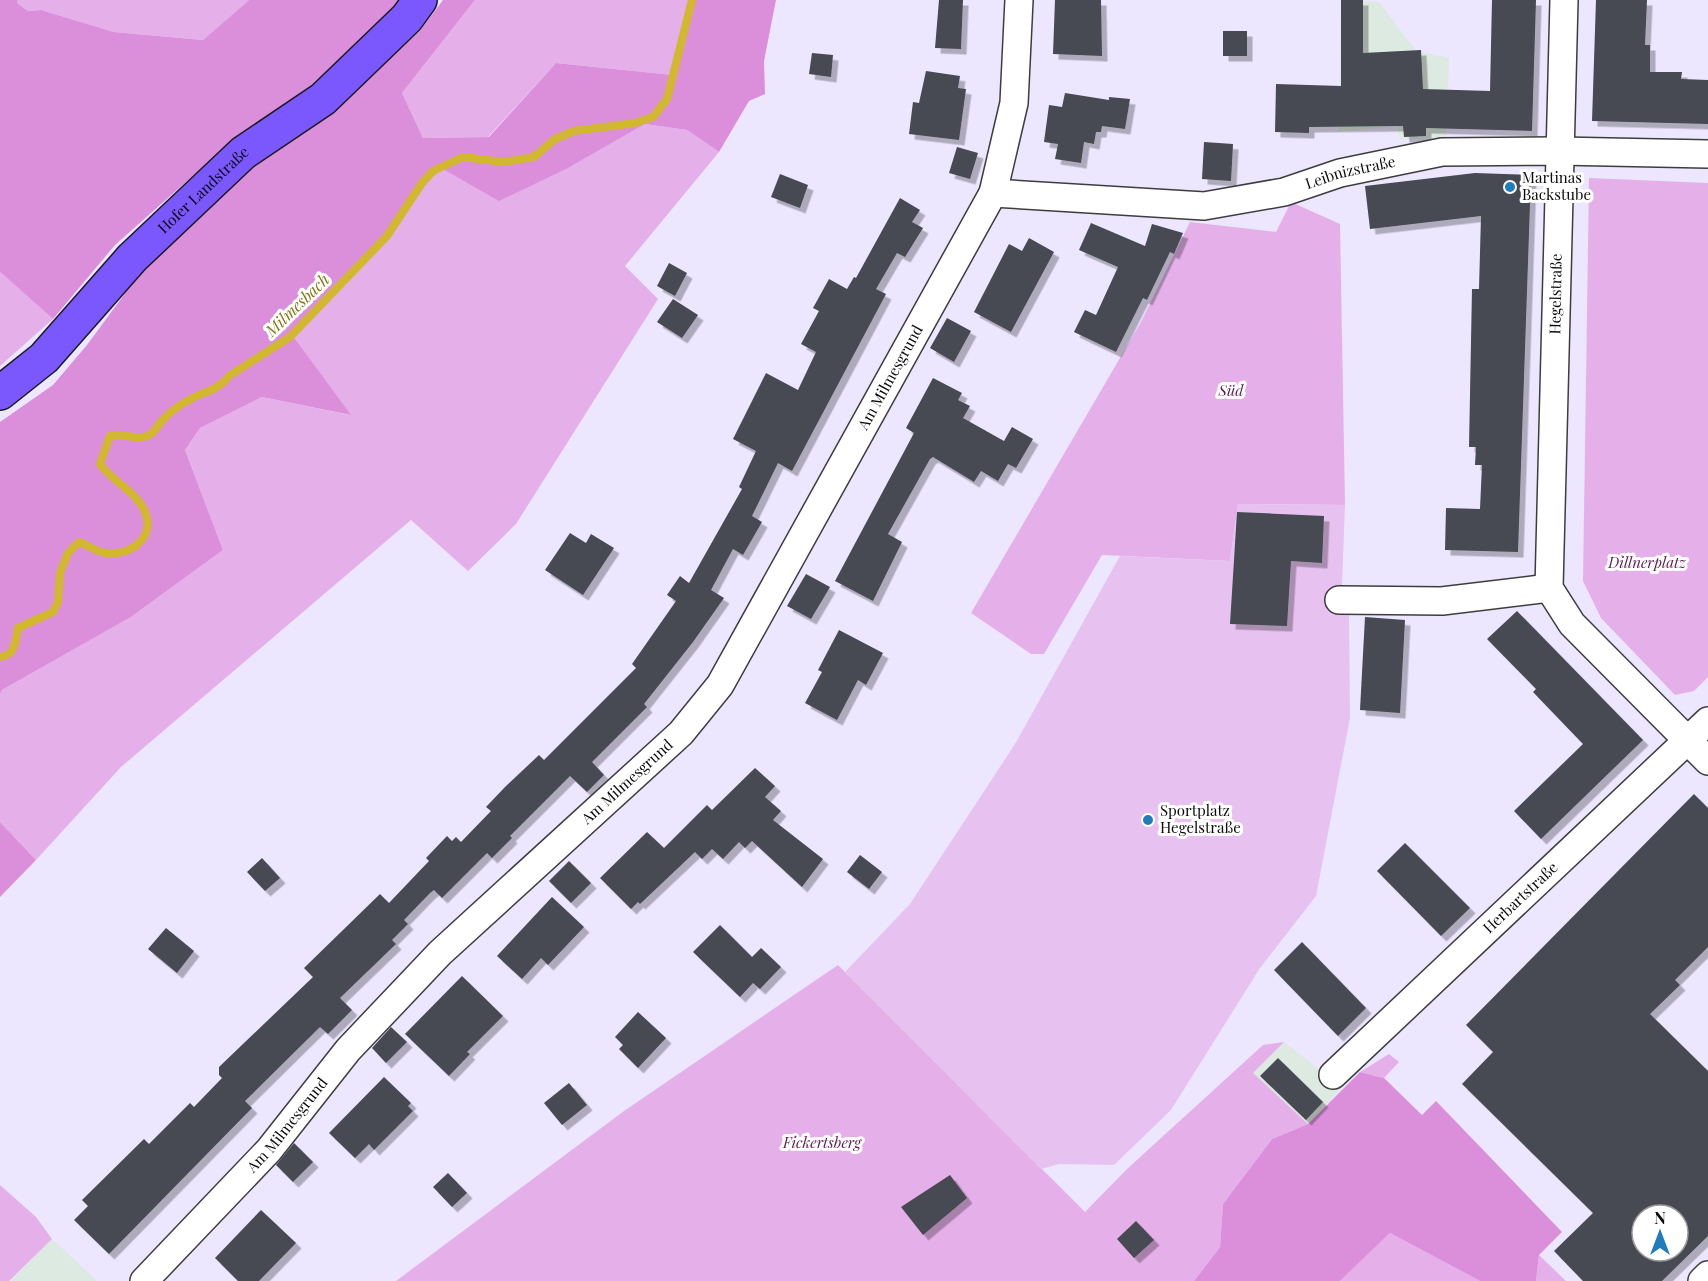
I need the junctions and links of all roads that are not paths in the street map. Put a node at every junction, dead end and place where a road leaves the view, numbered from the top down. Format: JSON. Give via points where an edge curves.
{"nodes":[{"id":1,"x":420,"y":0,"type":"edge"},
{"id":2,"x":1018,"y":0,"type":"edge"},
{"id":3,"x":1564,"y":0,"type":"edge"},
{"id":4,"x":1559,"y":151,"type":"junction"},
{"id":5,"x":1708,"y":154,"type":"edge"},
{"id":6,"x":993,"y":193,"type":"junction"},
{"id":7,"x":0,"y":393,"type":"edge"},
{"id":8,"x":1549,"y":588,"type":"junction"},
{"id":9,"x":1340,"y":600,"type":"dead end"},
{"id":10,"x":1708,"y":721,"type":"edge"},
{"id":11,"x":1689,"y":741,"type":"junction"},
{"id":12,"x":1708,"y":761,"type":"edge"},
{"id":13,"x":1333,"y":1075,"type":"dead end"},
{"id":14,"x":1708,"y":1275,"type":"edge"},
{"id":15,"x":144,"y":1281,"type":"edge"},
{"id":16,"x":1702,"y":1281,"type":"edge"}],
"edges":[{"from":1,"to":7,"type":"main road","name":"Hofer Landstraße","via":[[407,18],[323,99],[243,153],[132,258],[44,358]]},
{"from":2,"to":6,"type":"street","name":"Am Milmesgrund","via":[[1014,103]]},
{"from":3,"to":4,"type":"street","name":"Hegelstraße"},
{"from":4,"to":5,"type":"street","name":"Leibnizstraße"},
{"from":4,"to":6,"type":"street","name":"Leibnizstraße","via":[[1442,152],[1340,173],[1284,192],[1204,206]]},
{"from":4,"to":8,"type":"street","name":"Hegelstraße"},
{"from":6,"to":15,"type":"street","name":"Am Milmesgrund","via":[[720,685],[681,733],[440,953],[348,1050],[269,1150]]},
{"from":8,"to":9,"type":"street","via":[[1442,601]]},
{"from":8,"to":11,"type":"street","via":[[1572,624]]},
{"from":10,"to":11,"type":"street","name":"Herbartstraße"},
{"from":11,"to":12,"type":"street"},
{"from":11,"to":13,"type":"street","name":"Herbartstraße"},
{"from":14,"to":16,"type":"street"}]}
